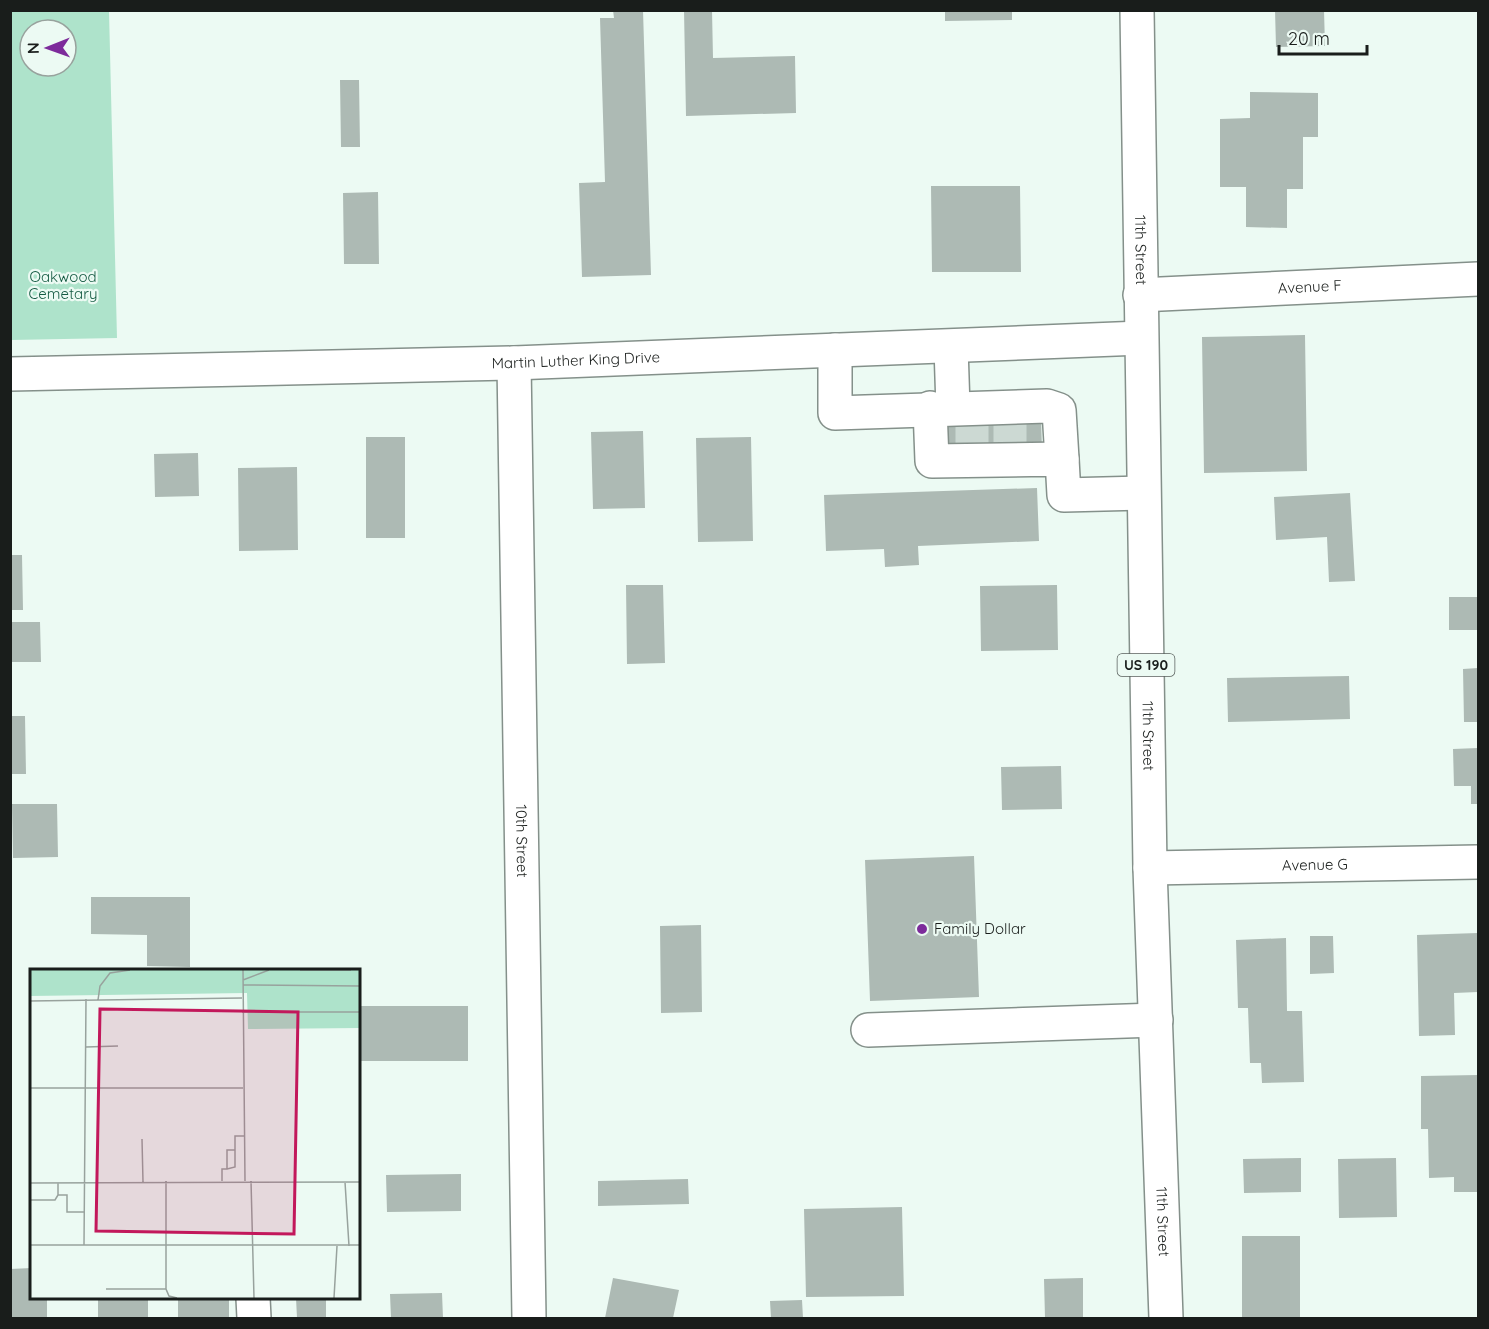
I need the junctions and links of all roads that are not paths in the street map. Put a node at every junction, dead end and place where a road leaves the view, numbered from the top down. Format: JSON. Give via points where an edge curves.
{"nodes":[{"id":1,"x":1137,"y":10,"type":"edge"},
{"id":2,"x":1479,"y":279,"type":"edge"},
{"id":3,"x":1140,"y":295,"type":"junction"},
{"id":4,"x":1141,"y":338,"type":"junction"},
{"id":5,"x":951,"y":347,"type":"junction"},
{"id":6,"x":835,"y":350,"type":"junction"},
{"id":7,"x":514,"y":363,"type":"junction"},
{"id":8,"x":10,"y":374,"type":"edge"},
{"id":9,"x":962,"y":426,"type":"junction"},
{"id":10,"x":1010,"y":434,"type":"junction"},
{"id":11,"x":1062,"y":459,"type":"junction"},
{"id":12,"x":1143,"y":493,"type":"junction"},
{"id":13,"x":1479,"y":862,"type":"edge"},
{"id":14,"x":1150,"y":868,"type":"junction"},
{"id":15,"x":1156,"y":1020,"type":"junction"},
{"id":16,"x":868,"y":1030,"type":"dead end"},
{"id":17,"x":253,"y":1299,"type":"edge"},
{"id":18,"x":254,"y":1318,"type":"edge"},
{"id":19,"x":529,"y":1318,"type":"edge"},
{"id":20,"x":1166,"y":1318,"type":"edge"}],
"edges":[{"from":1,"to":3,"type":"street","name":"11th Street","number":"US 190"},
{"from":2,"to":3,"type":"street","name":"Avenue F"},
{"from":3,"to":4,"type":"street","name":"11th Street","number":"US 190"},
{"from":4,"to":5,"type":"street","name":"Martin Luther King Drive"},
{"from":4,"to":12,"type":"street","name":"11th Street","number":"US 190"},
{"from":5,"to":6,"type":"street","name":"Martin Luther King Drive"},
{"from":5,"to":9,"type":"street"},
{"from":6,"to":7,"type":"street","name":"Martin Luther King Drive"},
{"from":6,"to":9,"type":"street","via":[[835,413]]},
{"from":7,"to":8,"type":"street","name":"Martin Luther King Drive"},
{"from":7,"to":19,"type":"street","name":"10th Street"},
{"from":9,"to":10,"type":"street"},
{"from":9,"to":10,"type":"street"},
{"from":10,"to":11,"type":"street"},
{"from":10,"to":11,"type":"street","via":[[1047,406],[1059,410]]},
{"from":11,"to":12,"type":"street","via":[[1064,495]]},
{"from":12,"to":14,"type":"street","name":"11th Street","number":"US 190"},
{"from":13,"to":14,"type":"street","name":"Avenue G"},
{"from":14,"to":15,"type":"street","name":"11th Street","number":"US 190"},
{"from":15,"to":16,"type":"street"},
{"from":15,"to":20,"type":"street","name":"11th Street","number":"US 190"},
{"from":17,"to":18,"type":"street"}]}
